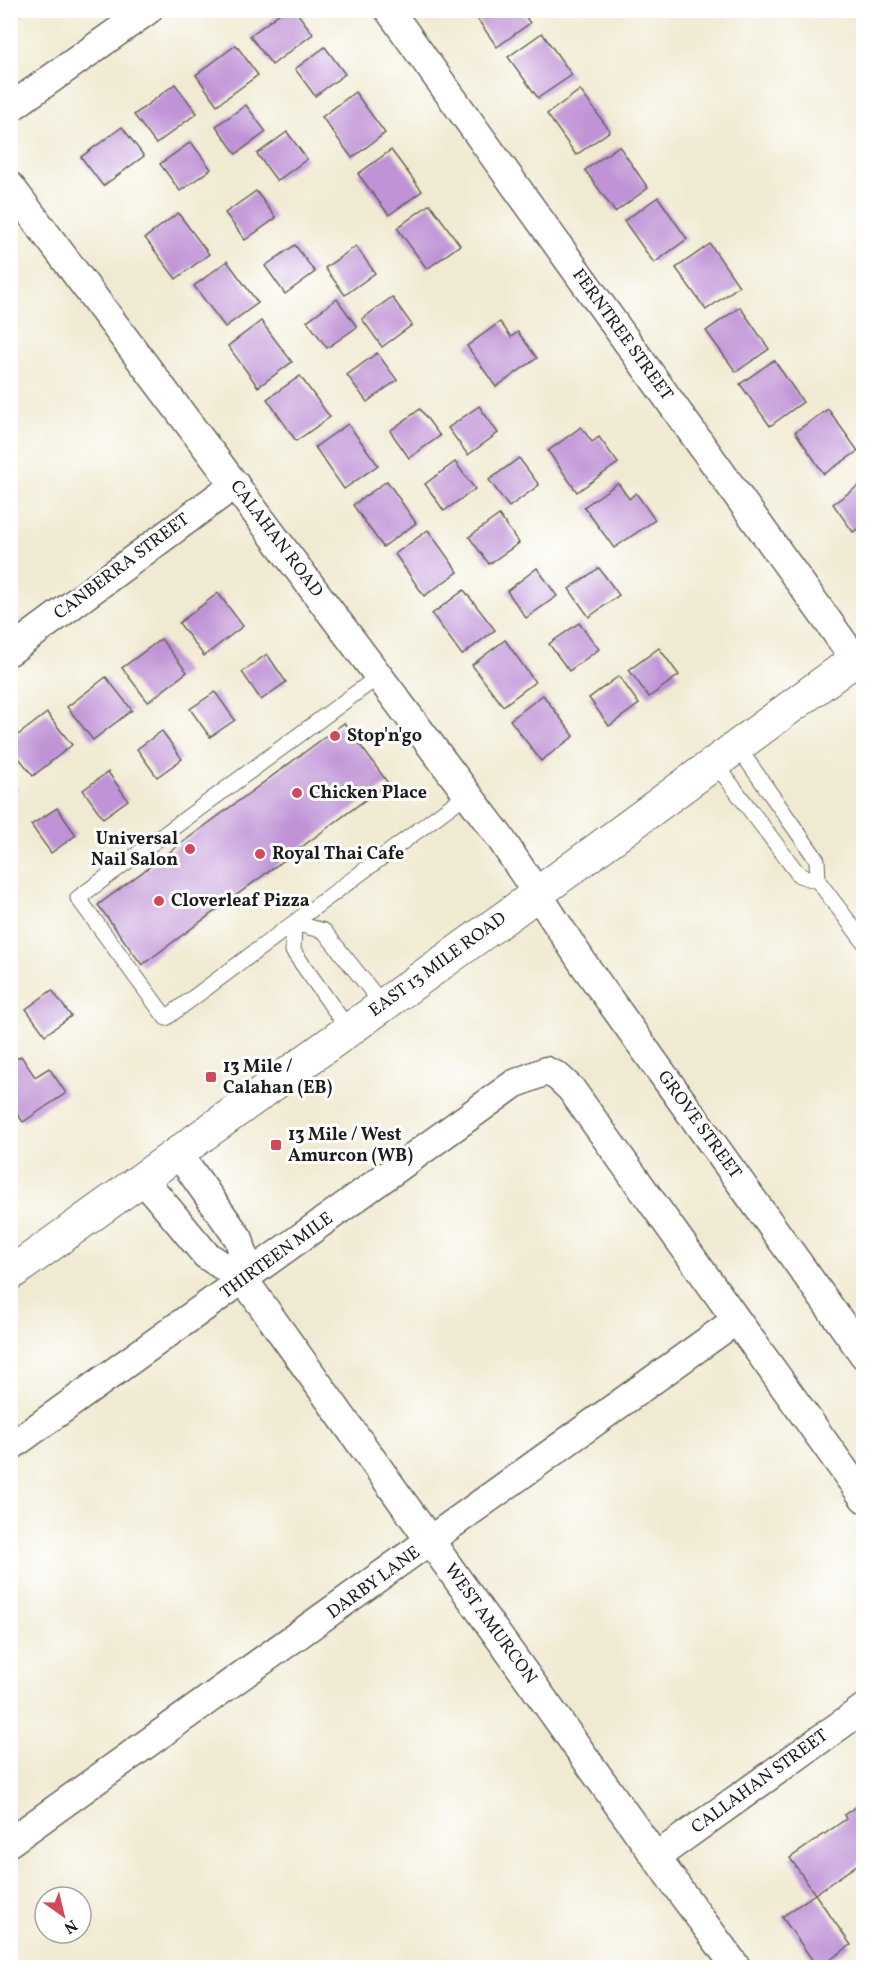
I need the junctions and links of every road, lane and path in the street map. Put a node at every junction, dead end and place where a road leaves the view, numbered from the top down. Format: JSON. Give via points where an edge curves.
{"nodes":[{"id":1,"x":148,"y":10,"type":"edge"},
{"id":2,"x":389,"y":10,"type":"edge"},
{"id":3,"x":10,"y":108,"type":"edge"},
{"id":4,"x":10,"y":186,"type":"edge"},
{"id":5,"x":235,"y":484,"type":"junction"},
{"id":6,"x":10,"y":651,"type":"edge"},
{"id":7,"x":859,"y":656,"type":"edge"},
{"id":8,"x":379,"y":676,"type":"junction"},
{"id":9,"x":726,"y":754,"type":"junction"},
{"id":10,"x":467,"y":794,"type":"junction"},
{"id":11,"x":818,"y":881,"type":"junction"},
{"id":12,"x":538,"y":893,"type":"junction"},
{"id":13,"x":294,"y":923,"type":"junction"},
{"id":14,"x":864,"y":942,"type":"edge"},
{"id":15,"x":383,"y":1005,"type":"junction"},
{"id":16,"x":349,"y":1030,"type":"junction"},
{"id":17,"x":178,"y":1153,"type":"junction"},
{"id":18,"x":144,"y":1179,"type":"junction"},
{"id":19,"x":10,"y":1274,"type":"edge"},
{"id":20,"x":244,"y":1280,"type":"junction"},
{"id":21,"x":735,"y":1321,"type":"junction"},
{"id":22,"x":864,"y":1355,"type":"edge"},
{"id":23,"x":10,"y":1447,"type":"edge"},
{"id":24,"x":864,"y":1498,"type":"edge"},
{"id":25,"x":431,"y":1542,"type":"junction"},
{"id":26,"x":864,"y":1707,"type":"edge"},
{"id":27,"x":10,"y":1842,"type":"edge"},
{"id":28,"x":656,"y":1857,"type":"junction"},
{"id":29,"x":737,"y":1968,"type":"edge"}],
"edges":[{"from":1,"to":3,"type":"street"},
{"from":2,"to":7,"type":"street","name":"FERNTREE STREET"},
{"from":4,"to":5,"type":"street","name":"CALAHAN ROAD"},
{"from":5,"to":6,"type":"street","name":"CANBERRA STREET"},
{"from":5,"to":8,"type":"street","name":"CALAHAN ROAD"},
{"from":7,"to":9,"type":"main road","name":"EAST 13 MILE ROAD"},
{"from":8,"to":10,"type":"street","name":"CALAHAN ROAD"},
{"from":8,"to":13,"type":"lane","via":[[78,898],[166,1018]]},
{"from":9,"to":11,"type":"lane","via":[[817,860]]},
{"from":9,"to":11,"type":"lane","via":[[799,875]]},
{"from":9,"to":12,"type":"main road","name":"EAST 13 MILE ROAD"},
{"from":10,"to":12,"type":"street","name":"CALAHAN ROAD"},
{"from":10,"to":13,"type":"lane"},
{"from":11,"to":14,"type":"lane"},
{"from":12,"to":15,"type":"main road","name":"EAST 13 MILE ROAD"},
{"from":12,"to":22,"type":"street","name":"GROVE STREET","via":[[585,966]]},
{"from":13,"to":15,"type":"lane","via":[[324,931]]},
{"from":13,"to":16,"type":"lane","via":[[293,951]]},
{"from":15,"to":16,"type":"main road","name":"EAST 13 MILE ROAD"},
{"from":16,"to":17,"type":"main road","name":"EAST 13 MILE ROAD"},
{"from":17,"to":18,"type":"main road","name":"EAST 13 MILE ROAD"},
{"from":17,"to":20,"type":"street","via":[[239,1239]]},
{"from":18,"to":19,"type":"main road","name":"EAST 13 MILE ROAD"},
{"from":18,"to":20,"type":"street","name":"WEST AMURCON","via":[[206,1255]]},
{"from":20,"to":21,"type":"street","name":"THIRTEEN MILE","via":[[514,1084],[546,1071],[570,1089]]},
{"from":20,"to":23,"type":"street","name":"THIRTEEN MILE"},
{"from":20,"to":25,"type":"street","name":"WEST AMURCON"},
{"from":21,"to":24,"type":"street"},
{"from":21,"to":25,"type":"street","name":"DARBY LANE"},
{"from":25,"to":27,"type":"street","name":"DARBY LANE"},
{"from":25,"to":28,"type":"street","name":"WEST AMURCON"},
{"from":26,"to":28,"type":"street","name":"CALLAHAN STREET"},
{"from":28,"to":29,"type":"street","name":"WEST AMURCON"}]}
